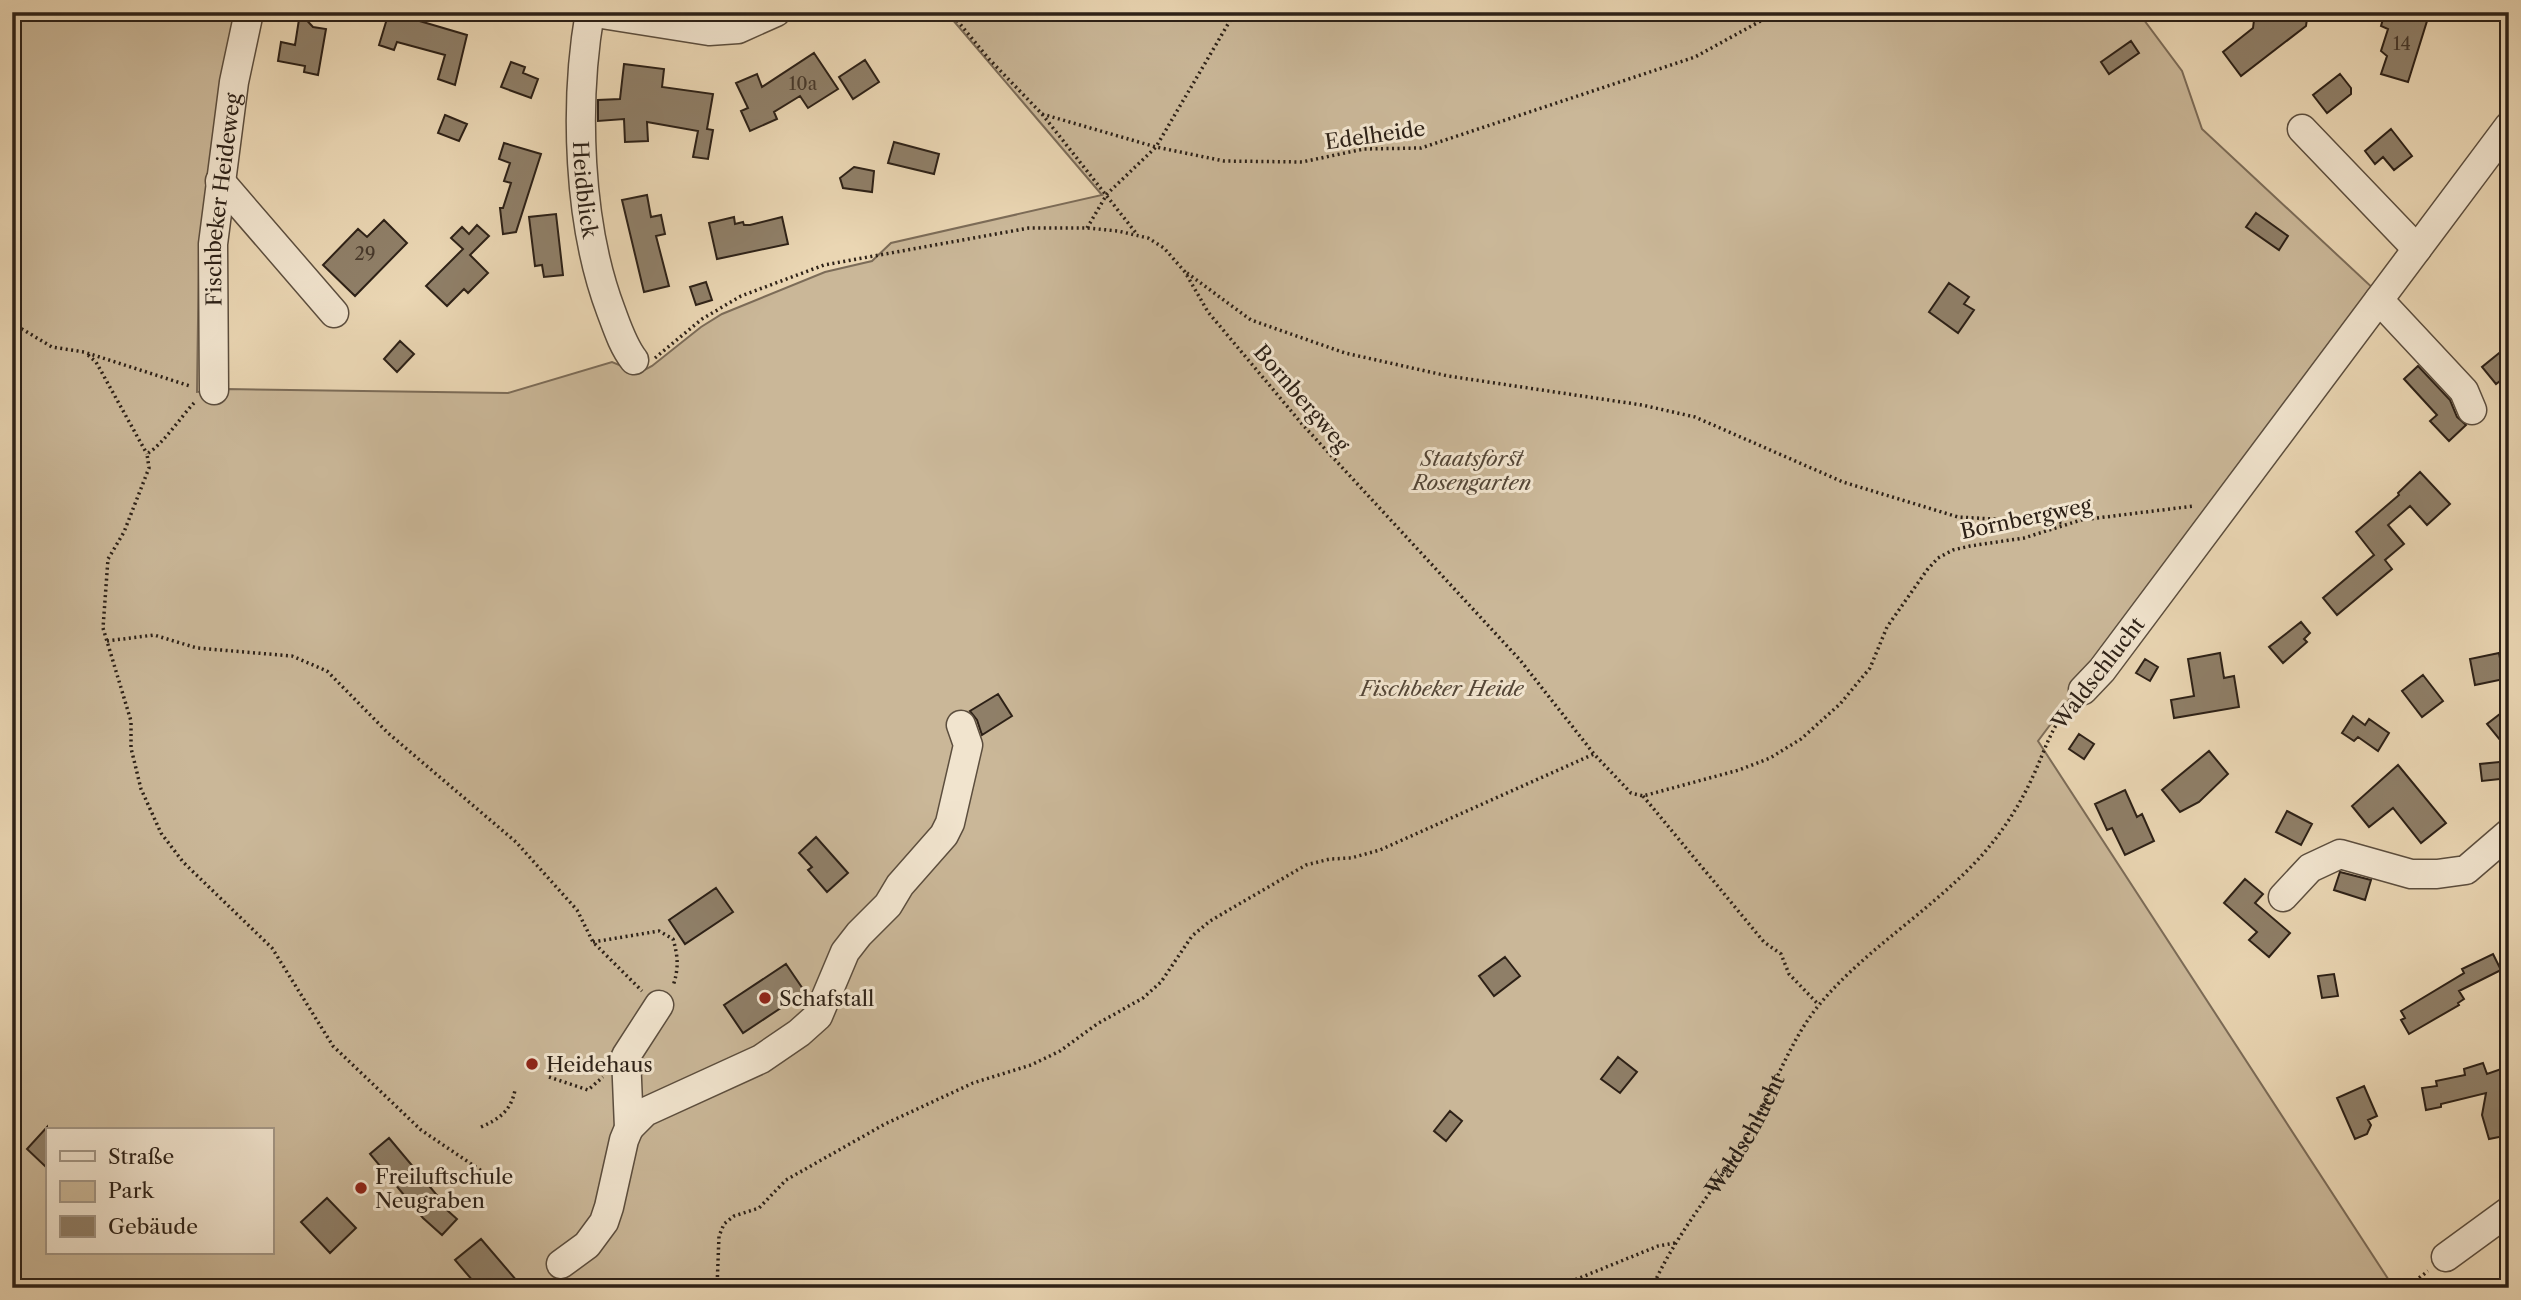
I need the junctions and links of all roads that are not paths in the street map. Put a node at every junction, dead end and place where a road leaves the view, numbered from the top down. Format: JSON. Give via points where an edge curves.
{"nodes":[{"id":1,"x":249,"y":12,"type":"edge"},
{"id":2,"x":590,"y":12,"type":"edge"},
{"id":3,"x":776,"y":12,"type":"edge"},
{"id":4,"x":2509,"y":126,"type":"edge"},
{"id":5,"x":2302,"y":129,"type":"dead end"},
{"id":6,"x":220,"y":181,"type":"junction"},
{"id":7,"x":2417,"y":249,"type":"junction"},
{"id":8,"x":2379,"y":300,"type":"junction"},
{"id":9,"x":334,"y":313,"type":"dead end"},
{"id":10,"x":634,"y":360,"type":"road end"},
{"id":11,"x":201,"y":391,"type":"road end"},
{"id":12,"x":2472,"y":410,"type":"dead end"},
{"id":13,"x":2084,"y":690,"type":"road end"},
{"id":14,"x":961,"y":725,"type":"dead end"},
{"id":15,"x":2509,"y":833,"type":"edge"},
{"id":16,"x":2283,"y":897,"type":"dead end"},
{"id":17,"x":659,"y":1005,"type":"road end"},
{"id":18,"x":629,"y":1128,"type":"junction"},
{"id":19,"x":2509,"y":1211,"type":"edge"},
{"id":20,"x":2446,"y":1257,"type":"dead end"},
{"id":21,"x":561,"y":1264,"type":"dead end"}],
"edges":[{"from":1,"to":6,"type":"street","name":"Fischbeker Heideweg"},
{"from":2,"to":3,"type":"street","via":[[709,31],[738,29]]},
{"from":2,"to":10,"type":"street","name":"Heidblick","via":[[582,76],[588,230],[602,289]]},
{"from":4,"to":7,"type":"street","name":"Waldschlucht"},
{"from":5,"to":7,"type":"street"},
{"from":6,"to":9,"type":"street"},
{"from":6,"to":11,"type":"street","name":"Fischbeker Heideweg"},
{"from":7,"to":8,"type":"street","name":"Waldschlucht"},
{"from":8,"to":12,"type":"street","via":[[2464,391]]},
{"from":8,"to":13,"type":"street","name":"Waldschlucht"},
{"from":14,"to":18,"type":"street","via":[[968,745],[950,823],[888,905],[845,952],[818,1016],[761,1059],[645,1112]]},
{"from":15,"to":16,"type":"street","via":[[2466,870],[2437,874],[2411,874],[2340,854],[2310,868]]},
{"from":17,"to":18,"type":"street","via":[[626,1056]]},
{"from":18,"to":21,"type":"street","via":[[604,1222],[587,1245]]},
{"from":19,"to":20,"type":"street"}]}
